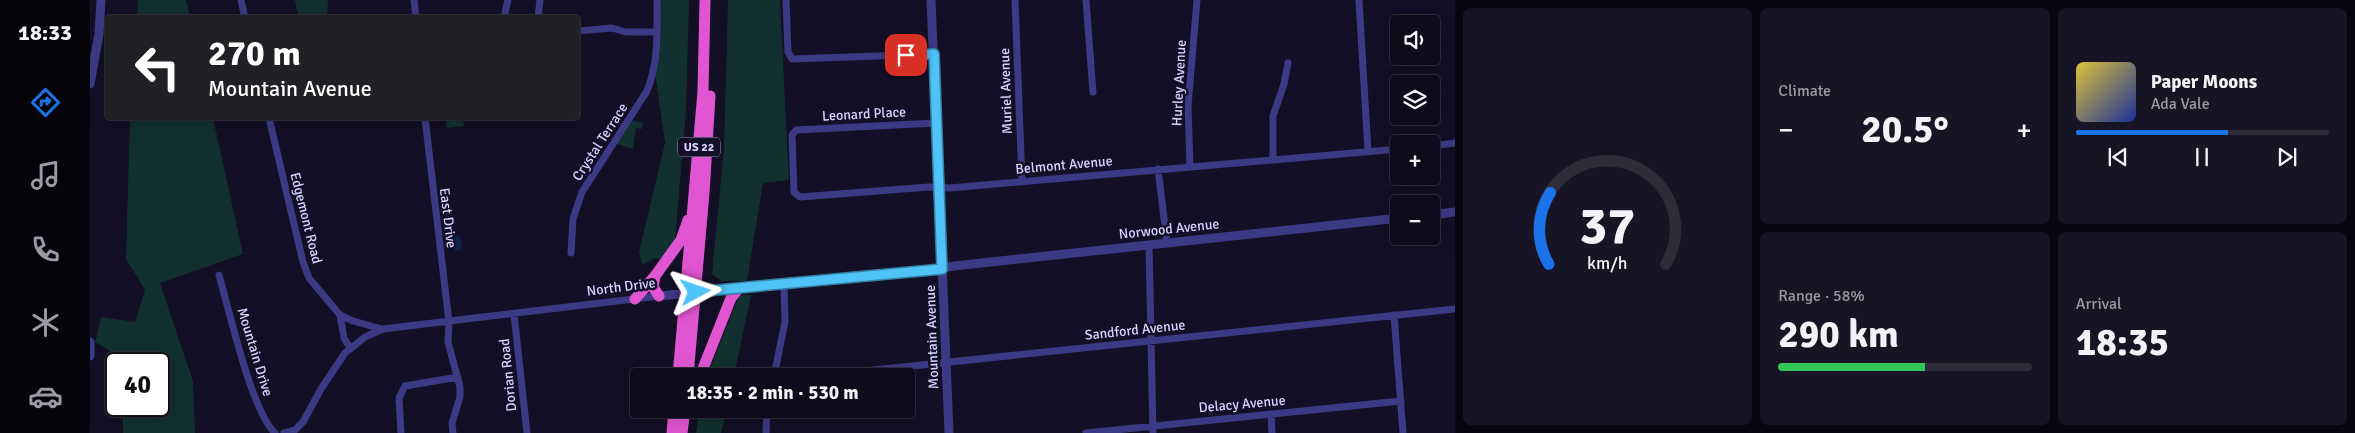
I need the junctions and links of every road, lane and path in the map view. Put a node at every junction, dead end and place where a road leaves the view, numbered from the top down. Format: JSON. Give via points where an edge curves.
{"nodes":[{"id":1,"x":101,"y":0,"type":"edge"},
{"id":2,"x":242,"y":0,"type":"edge"},
{"id":3,"x":414,"y":0,"type":"edge"},
{"id":4,"x":508,"y":0,"type":"edge"},
{"id":5,"x":540,"y":0,"type":"edge"},
{"id":6,"x":657,"y":0,"type":"edge"},
{"id":7,"x":706,"y":0,"type":"edge"},
{"id":8,"x":713,"y":0,"type":"edge"},
{"id":9,"x":786,"y":0,"type":"edge"},
{"id":10,"x":931,"y":0,"type":"edge"},
{"id":11,"x":1015,"y":0,"type":"edge"},
{"id":12,"x":1086,"y":0,"type":"edge"},
{"id":13,"x":1197,"y":0,"type":"edge"},
{"id":14,"x":1359,"y":0,"type":"edge"},
{"id":15,"x":244,"y":15,"type":"edge"},
{"id":16,"x":416,"y":15,"type":"edge"},
{"id":17,"x":505,"y":15,"type":"edge"},
{"id":18,"x":538,"y":15,"type":"edge"},
{"id":19,"x":580,"y":31,"type":"edge"},
{"id":20,"x":656,"y":32,"type":"junction"},
{"id":21,"x":934,"y":54,"type":"junction"},
{"id":22,"x":1288,"y":63,"type":"dead end"},
{"id":23,"x":90,"y":84,"type":"edge"},
{"id":24,"x":1093,"y":92,"type":"dead end"},
{"id":25,"x":269,"y":120,"type":"edge"},
{"id":26,"x":425,"y":120,"type":"edge"},
{"id":27,"x":936,"y":124,"type":"junction"},
{"id":28,"x":793,"y":132,"type":"joint"},
{"id":29,"x":1455,"y":143,"type":"edge"},
{"id":30,"x":1440,"y":145,"type":"edge"},
{"id":31,"x":1390,"y":150,"type":"edge"},
{"id":32,"x":1368,"y":152,"type":"junction"},
{"id":33,"x":1273,"y":160,"type":"junction"},
{"id":34,"x":1190,"y":166,"type":"junction"},
{"id":35,"x":1158,"y":169,"type":"junction"},
{"id":36,"x":1022,"y":182,"type":"junction"},
{"id":37,"x":939,"y":187,"type":"junction"},
{"id":38,"x":695,"y":202,"type":"junction"},
{"id":39,"x":1455,"y":212,"type":"edge"},
{"id":40,"x":1440,"y":214,"type":"edge"},
{"id":41,"x":1390,"y":219,"type":"edge"},
{"id":42,"x":1167,"y":244,"type":"junction"},
{"id":43,"x":1149,"y":245,"type":"junction"},
{"id":44,"x":571,"y":252,"type":"dead end"},
{"id":45,"x":942,"y":269,"type":"junction"},
{"id":46,"x":219,"y":275,"type":"dead end"},
{"id":47,"x":655,"y":276,"type":"junction"},
{"id":48,"x":784,"y":285,"type":"junction"},
{"id":49,"x":738,"y":289,"type":"junction"},
{"id":50,"x":691,"y":293,"type":"junction"},
{"id":51,"x":659,"y":296,"type":"junction"},
{"id":52,"x":635,"y":300,"type":"junction"},
{"id":53,"x":1455,"y":309,"type":"edge"},
{"id":54,"x":514,"y":314,"type":"junction"},
{"id":55,"x":340,"y":315,"type":"junction"},
{"id":56,"x":1394,"y":315,"type":"junction"},
{"id":57,"x":449,"y":322,"type":"junction"},
{"id":58,"x":383,"y":329,"type":"junction"},
{"id":59,"x":1151,"y":341,"type":"junction"},
{"id":60,"x":90,"y":342,"type":"edge"},
{"id":61,"x":350,"y":348,"type":"junction"},
{"id":62,"x":90,"y":356,"type":"edge"},
{"id":63,"x":946,"y":362,"type":"junction"},
{"id":64,"x":679,"y":368,"type":"edge"},
{"id":65,"x":688,"y":368,"type":"edge"},
{"id":66,"x":703,"y":368,"type":"edge"},
{"id":67,"x":776,"y":368,"type":"edge"},
{"id":68,"x":891,"y":368,"type":"edge"},
{"id":69,"x":458,"y":377,"type":"junction"},
{"id":70,"x":1401,"y":401,"type":"junction"},
{"id":71,"x":1271,"y":414,"type":"junction"},
{"id":72,"x":679,"y":418,"type":"edge"},
{"id":73,"x":683,"y":418,"type":"edge"},
{"id":74,"x":767,"y":418,"type":"edge"},
{"id":75,"x":1153,"y":429,"type":"edge"},
{"id":76,"x":275,"y":433,"type":"edge"},
{"id":77,"x":284,"y":433,"type":"edge"},
{"id":78,"x":401,"y":433,"type":"edge"},
{"id":79,"x":453,"y":433,"type":"edge"},
{"id":80,"x":527,"y":433,"type":"edge"},
{"id":81,"x":672,"y":433,"type":"edge"},
{"id":82,"x":682,"y":433,"type":"edge"},
{"id":83,"x":766,"y":433,"type":"edge"},
{"id":84,"x":949,"y":433,"type":"edge"},
{"id":85,"x":1086,"y":433,"type":"edge"},
{"id":86,"x":1272,"y":433,"type":"edge"},
{"id":87,"x":1403,"y":433,"type":"edge"}],
"edges":[{"from":1,"to":23,"type":"street"},
{"from":2,"to":15,"type":"street"},
{"from":3,"to":16,"type":"street"},
{"from":4,"to":17,"type":"street"},
{"from":5,"to":18,"type":"street"},
{"from":6,"to":20,"type":"street","name":"Crystal Terrace"},
{"from":7,"to":38,"type":"highway","number":"US 22"},
{"from":8,"to":50,"type":"highway","number":"US 22","via":[[709,116]]},
{"from":9,"to":21,"type":"street","via":[[788,52],[792,58]]},
{"from":10,"to":21,"type":"street","name":"Mountain Avenue"},
{"from":11,"to":36,"type":"street","name":"Muriel Avenue"},
{"from":12,"to":24,"type":"street"},
{"from":13,"to":34,"type":"street","name":"Hurley Avenue","via":[[1188,106]]},
{"from":14,"to":32,"type":"street"},
{"from":19,"to":20,"type":"street","via":[[612,28],[626,32]]},
{"from":20,"to":44,"type":"street","name":"Crystal Terrace","via":[[654,67],[647,91],[576,205]]},
{"from":21,"to":27,"type":"street","name":"Mountain Avenue"},
{"from":22,"to":33,"type":"street","via":[[1273,116]]},
{"from":25,"to":55,"type":"street","name":"Edgemont Road","via":[[303,262],[310,278]]},
{"from":26,"to":57,"type":"street","name":"East Drive"},
{"from":27,"to":28,"type":"street","name":"Leonard Place"},
{"from":27,"to":37,"type":"street","name":"Mountain Avenue"},
{"from":28,"to":37,"type":"street","name":"Belmont Avenue","via":[[793,189],[800,197]]},
{"from":29,"to":30,"type":"street"},
{"from":31,"to":32,"type":"street","name":"Belmont Avenue"},
{"from":32,"to":33,"type":"street","name":"Belmont Avenue"},
{"from":33,"to":34,"type":"street","name":"Belmont Avenue"},
{"from":34,"to":35,"type":"street","name":"Belmont Avenue"},
{"from":35,"to":36,"type":"street","name":"Belmont Avenue"},
{"from":35,"to":42,"type":"street"},
{"from":36,"to":37,"type":"street","name":"Belmont Avenue"},
{"from":37,"to":45,"type":"street","name":"Mountain Avenue"},
{"from":38,"to":47,"type":"highway","via":[[681,240]]},
{"from":38,"to":50,"type":"highway","number":"US 22"},
{"from":39,"to":40,"type":"street"},
{"from":41,"to":42,"type":"street","name":"Norwood Avenue"},
{"from":42,"to":43,"type":"street","name":"Norwood Avenue"},
{"from":43,"to":45,"type":"street","name":"Norwood Avenue"},
{"from":43,"to":59,"type":"street"},
{"from":45,"to":48,"type":"street","name":"North Drive"},
{"from":45,"to":63,"type":"street","name":"Mountain Avenue"},
{"from":46,"to":76,"type":"street","name":"Mountain Drive","via":[[254,393],[265,421]]},
{"from":47,"to":51,"type":"highway","via":[[653,287]]},
{"from":47,"to":52,"type":"highway"},
{"from":48,"to":49,"type":"street","name":"North Drive"},
{"from":48,"to":67,"type":"street","via":[[785,322]]},
{"from":49,"to":50,"type":"street","name":"North Drive"},
{"from":49,"to":66,"type":"highway","via":[[731,298]]},
{"from":50,"to":51,"type":"street","name":"North Drive"},
{"from":50,"to":64,"type":"highway","number":"US 22"},
{"from":50,"to":65,"type":"highway","number":"US 22"},
{"from":51,"to":52,"type":"street","name":"North Drive"},
{"from":52,"to":54,"type":"street","name":"North Drive"},
{"from":53,"to":56,"type":"street","name":"Sandford Avenue"},
{"from":54,"to":57,"type":"street","name":"North Drive"},
{"from":54,"to":80,"type":"street","name":"Dorian Road"},
{"from":55,"to":58,"type":"street"},
{"from":55,"to":61,"type":"street","name":"Edgemont Road","via":[[344,338]]},
{"from":56,"to":59,"type":"street","name":"Sandford Avenue"},
{"from":56,"to":70,"type":"street"},
{"from":57,"to":58,"type":"street","name":"North Drive"},
{"from":57,"to":69,"type":"street","name":"East Drive","via":[[448,342]]},
{"from":58,"to":61,"type":"street","name":"North Drive"},
{"from":59,"to":63,"type":"street","name":"Sandford Avenue"},
{"from":59,"to":75,"type":"street"},
{"from":60,"to":62,"type":"street"},
{"from":61,"to":77,"type":"street","via":[[332,371],[303,422]]},
{"from":63,"to":68,"type":"street","name":"Sandford Avenue"},
{"from":63,"to":84,"type":"street","name":"Mountain Avenue"},
{"from":69,"to":78,"type":"street","via":[[405,386],[398,398]]},
{"from":69,"to":79,"type":"street","name":"East Drive","via":[[460,397],[452,423]]},
{"from":70,"to":71,"type":"street","name":"Delacy Avenue"},
{"from":70,"to":87,"type":"street"},
{"from":71,"to":75,"type":"street","name":"Delacy Avenue"},
{"from":71,"to":86,"type":"street"},
{"from":72,"to":81,"type":"highway"},
{"from":73,"to":82,"type":"highway"},
{"from":74,"to":83,"type":"street"},
{"from":75,"to":85,"type":"street","name":"Delacy Avenue"}]}
